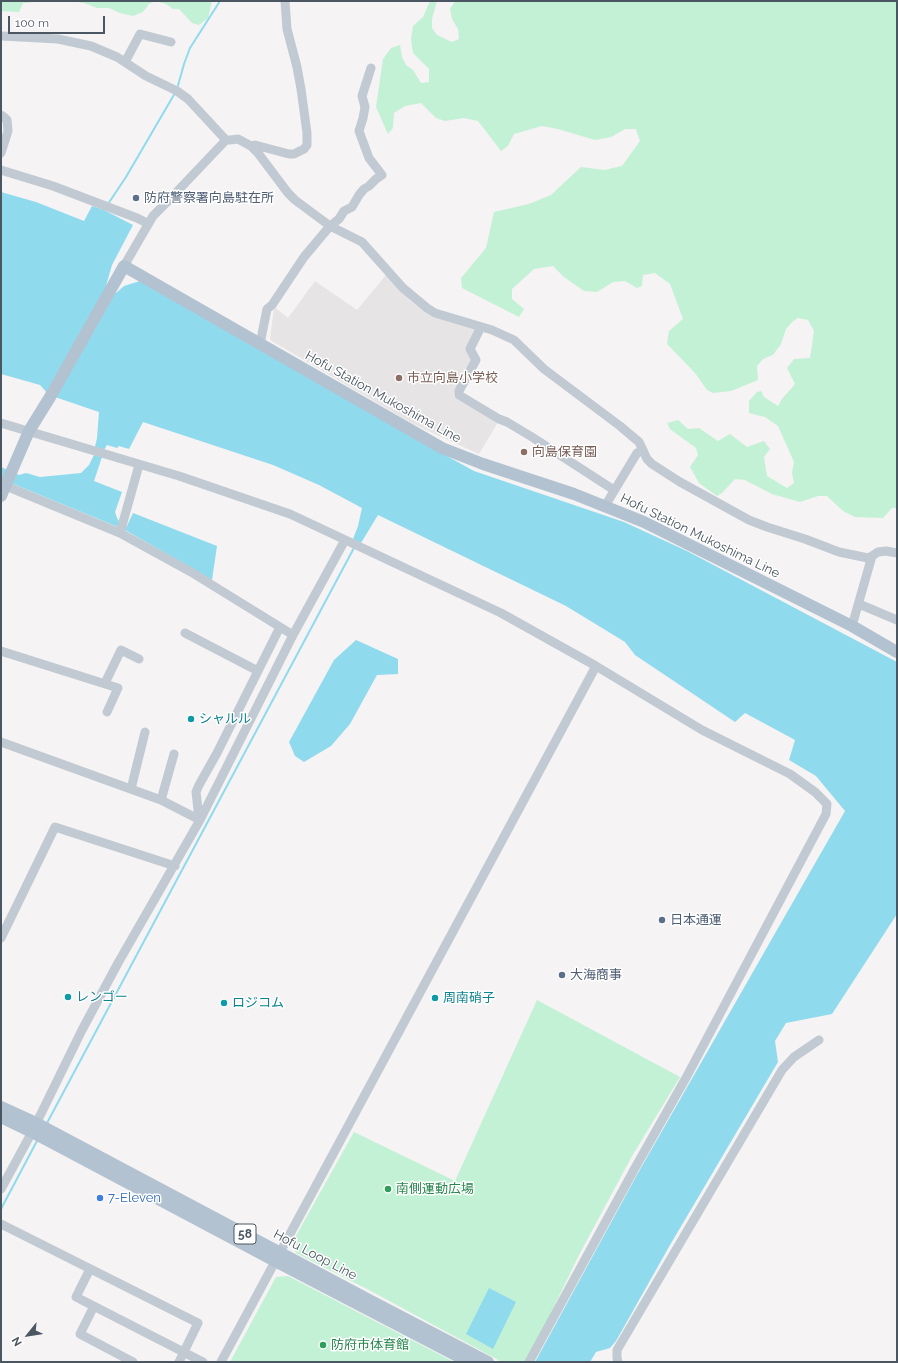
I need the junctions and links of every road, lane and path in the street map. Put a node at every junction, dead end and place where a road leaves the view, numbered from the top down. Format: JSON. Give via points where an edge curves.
{"nodes":[{"id":1,"x":285,"y":1,"type":"edge"},
{"id":2,"x":1,"y":36,"type":"edge"},
{"id":3,"x":171,"y":42,"type":"dead end"},
{"id":4,"x":125,"y":62,"type":"junction"},
{"id":5,"x":371,"y":68,"type":"dead end"},
{"id":6,"x":1,"y":115,"type":"edge"},
{"id":7,"x":226,"y":140,"type":"junction"},
{"id":8,"x":251,"y":146,"type":"junction"},
{"id":9,"x":1,"y":152,"type":"edge"},
{"id":10,"x":1,"y":170,"type":"edge"},
{"id":11,"x":147,"y":223,"type":"junction"},
{"id":12,"x":330,"y":226,"type":"junction"},
{"id":13,"x":124,"y":266,"type":"junction"},
{"id":14,"x":481,"y":327,"type":"junction"},
{"id":15,"x":260,"y":344,"type":"junction"},
{"id":16,"x":1,"y":423,"type":"edge"},
{"id":17,"x":29,"y":431,"type":"junction"},
{"id":18,"x":643,"y":450,"type":"junction"},
{"id":19,"x":139,"y":465,"type":"junction"},
{"id":20,"x":4,"y":487,"type":"edge"},
{"id":21,"x":614,"y":490,"type":"junction"},
{"id":22,"x":605,"y":506,"type":"junction"},
{"id":23,"x":120,"y":533,"type":"junction"},
{"id":24,"x":345,"y":540,"type":"junction"},
{"id":25,"x":897,"y":553,"type":"edge"},
{"id":26,"x":872,"y":556,"type":"junction"},
{"id":27,"x":859,"y":604,"type":"junction"},
{"id":28,"x":897,"y":620,"type":"edge"},
{"id":29,"x":852,"y":626,"type":"junction"},
{"id":30,"x":280,"y":627,"type":"junction"},
{"id":31,"x":185,"y":633,"type":"dead end"},
{"id":32,"x":292,"y":634,"type":"junction"},
{"id":33,"x":1,"y":651,"type":"edge"},
{"id":34,"x":897,"y":652,"type":"edge"},
{"id":35,"x":139,"y":659,"type":"dead end"},
{"id":36,"x":596,"y":666,"type":"junction"},
{"id":37,"x":258,"y":671,"type":"junction"},
{"id":38,"x":105,"y":683,"type":"junction"},
{"id":39,"x":107,"y":712,"type":"dead end"},
{"id":40,"x":145,"y":732,"type":"dead end"},
{"id":41,"x":1,"y":742,"type":"edge"},
{"id":42,"x":174,"y":754,"type":"dead end"},
{"id":43,"x":131,"y":789,"type":"junction"},
{"id":44,"x":161,"y":800,"type":"junction"},
{"id":45,"x":200,"y":820,"type":"junction"},
{"id":46,"x":175,"y":866,"type":"junction"},
{"id":47,"x":1,"y":938,"type":"edge"},
{"id":48,"x":819,"y":1040,"type":"dead end"},
{"id":49,"x":1,"y":1107,"type":"edge"},
{"id":50,"x":1,"y":1117,"type":"edge"},
{"id":51,"x":34,"y":1127,"type":"junction"},
{"id":52,"x":1,"y":1189,"type":"edge"},
{"id":53,"x":1,"y":1224,"type":"edge"},
{"id":54,"x":278,"y":1256,"type":"junction"},
{"id":55,"x":90,"y":1269,"type":"junction"},
{"id":56,"x":94,"y":1306,"type":"junction"},
{"id":57,"x":184,"y":1352,"type":"junction"},
{"id":58,"x":133,"y":1362,"type":"edge"},
{"id":59,"x":179,"y":1362,"type":"edge"},
{"id":60,"x":204,"y":1362,"type":"edge"},
{"id":61,"x":221,"y":1362,"type":"edge"},
{"id":62,"x":469,"y":1362,"type":"edge"},
{"id":63,"x":488,"y":1362,"type":"edge"},
{"id":64,"x":529,"y":1362,"type":"edge"},
{"id":65,"x":618,"y":1362,"type":"edge"}],
"edges":[{"from":1,"to":8,"type":"street","via":[[287,29],[301,89],[307,145],[304,150],[294,154]]},
{"from":2,"to":4,"type":"street","via":[[74,42],[102,50]]},
{"from":3,"to":4,"type":"street","via":[[140,34]]},
{"from":4,"to":7,"type":"street","via":[[188,99]]},
{"from":5,"to":12,"type":"street","via":[[362,96],[365,107],[359,130],[369,158],[382,175],[364,189],[352,207],[344,211]]},
{"from":6,"to":9,"type":"street","via":[[7,120],[8,131]]},
{"from":7,"to":8,"type":"street","via":[[238,139]]},
{"from":7,"to":11,"type":"street"},
{"from":8,"to":12,"type":"street","via":[[288,193]]},
{"from":10,"to":11,"type":"street","via":[[53,186]]},
{"from":11,"to":13,"type":"street"},
{"from":12,"to":14,"type":"street","via":[[362,242],[403,288],[427,308],[435,313]]},
{"from":12,"to":15,"type":"street","via":[[267,309]]},
{"from":13,"to":15,"type":"main road","name":"Hofu Station Mukoshima Line"},
{"from":13,"to":17,"type":"main road"},
{"from":14,"to":18,"type":"street","via":[[514,340],[544,369],[639,442]]},
{"from":14,"to":21,"type":"street","via":[[470,349],[476,360],[459,395],[532,437]]},
{"from":15,"to":22,"type":"main road","name":"Hofu Station Mukoshima Line","via":[[442,448]]},
{"from":16,"to":17,"type":"street"},
{"from":17,"to":19,"type":"street"},
{"from":17,"to":20,"type":"main road"},
{"from":18,"to":21,"type":"street","via":[[637,453]]},
{"from":18,"to":26,"type":"street","via":[[652,464],[749,520],[839,552],[868,558]]},
{"from":19,"to":23,"type":"street"},
{"from":19,"to":24,"type":"street","via":[[290,514]]},
{"from":20,"to":23,"type":"street"},
{"from":21,"to":22,"type":"street"},
{"from":22,"to":29,"type":"main road","name":"Hofu Station Mukoshima Line","via":[[644,522]]},
{"from":23,"to":30,"type":"street","via":[[191,572]]},
{"from":24,"to":32,"type":"street"},
{"from":24,"to":36,"type":"street","via":[[501,613]]},
{"from":25,"to":26,"type":"street","via":[[886,551]]},
{"from":26,"to":27,"type":"street"},
{"from":27,"to":28,"type":"street"},
{"from":27,"to":29,"type":"street"},
{"from":29,"to":34,"type":"main road","name":"Hofu Station Mukoshima Line"},
{"from":30,"to":32,"type":"street"},
{"from":30,"to":37,"type":"street"},
{"from":31,"to":37,"type":"street"},
{"from":32,"to":45,"type":"street"},
{"from":33,"to":38,"type":"street"},
{"from":35,"to":38,"type":"street","via":[[121,650]]},
{"from":36,"to":54,"type":"street"},
{"from":36,"to":64,"type":"street","via":[[702,730],[790,774],[827,804],[826,814],[687,1076]]},
{"from":37,"to":45,"type":"street","via":[[196,792]]},
{"from":38,"to":39,"type":"street","via":[[118,688]]},
{"from":40,"to":43,"type":"street"},
{"from":41,"to":43,"type":"street"},
{"from":42,"to":44,"type":"street"},
{"from":43,"to":44,"type":"street"},
{"from":44,"to":45,"type":"street"},
{"from":45,"to":46,"type":"street"},
{"from":46,"to":47,"type":"street","via":[[55,827]]},
{"from":46,"to":51,"type":"street","via":[[118,963]]},
{"from":48,"to":65,"type":"street","via":[[782,1070],[617,1350]]},
{"from":49,"to":51,"type":"main road","name":"Hofu Loop Line","number":"58"},
{"from":50,"to":51,"type":"main road","name":"Hofu Loop Line","number":"58"},
{"from":51,"to":52,"type":"street"},
{"from":51,"to":54,"type":"main road","name":"Hofu Loop Line","number":"58"},
{"from":53,"to":55,"type":"street"},
{"from":54,"to":61,"type":"street"},
{"from":54,"to":62,"type":"main road","name":"Hofu Loop Line","number":"58"},
{"from":54,"to":63,"type":"main road","name":"Hofu Loop Line","number":"58"},
{"from":55,"to":56,"type":"street","via":[[76,1297]]},
{"from":55,"to":57,"type":"street","via":[[198,1323]]},
{"from":56,"to":57,"type":"street"},
{"from":56,"to":58,"type":"street","via":[[80,1334]]},
{"from":57,"to":59,"type":"street"},
{"from":57,"to":60,"type":"street"}]}
